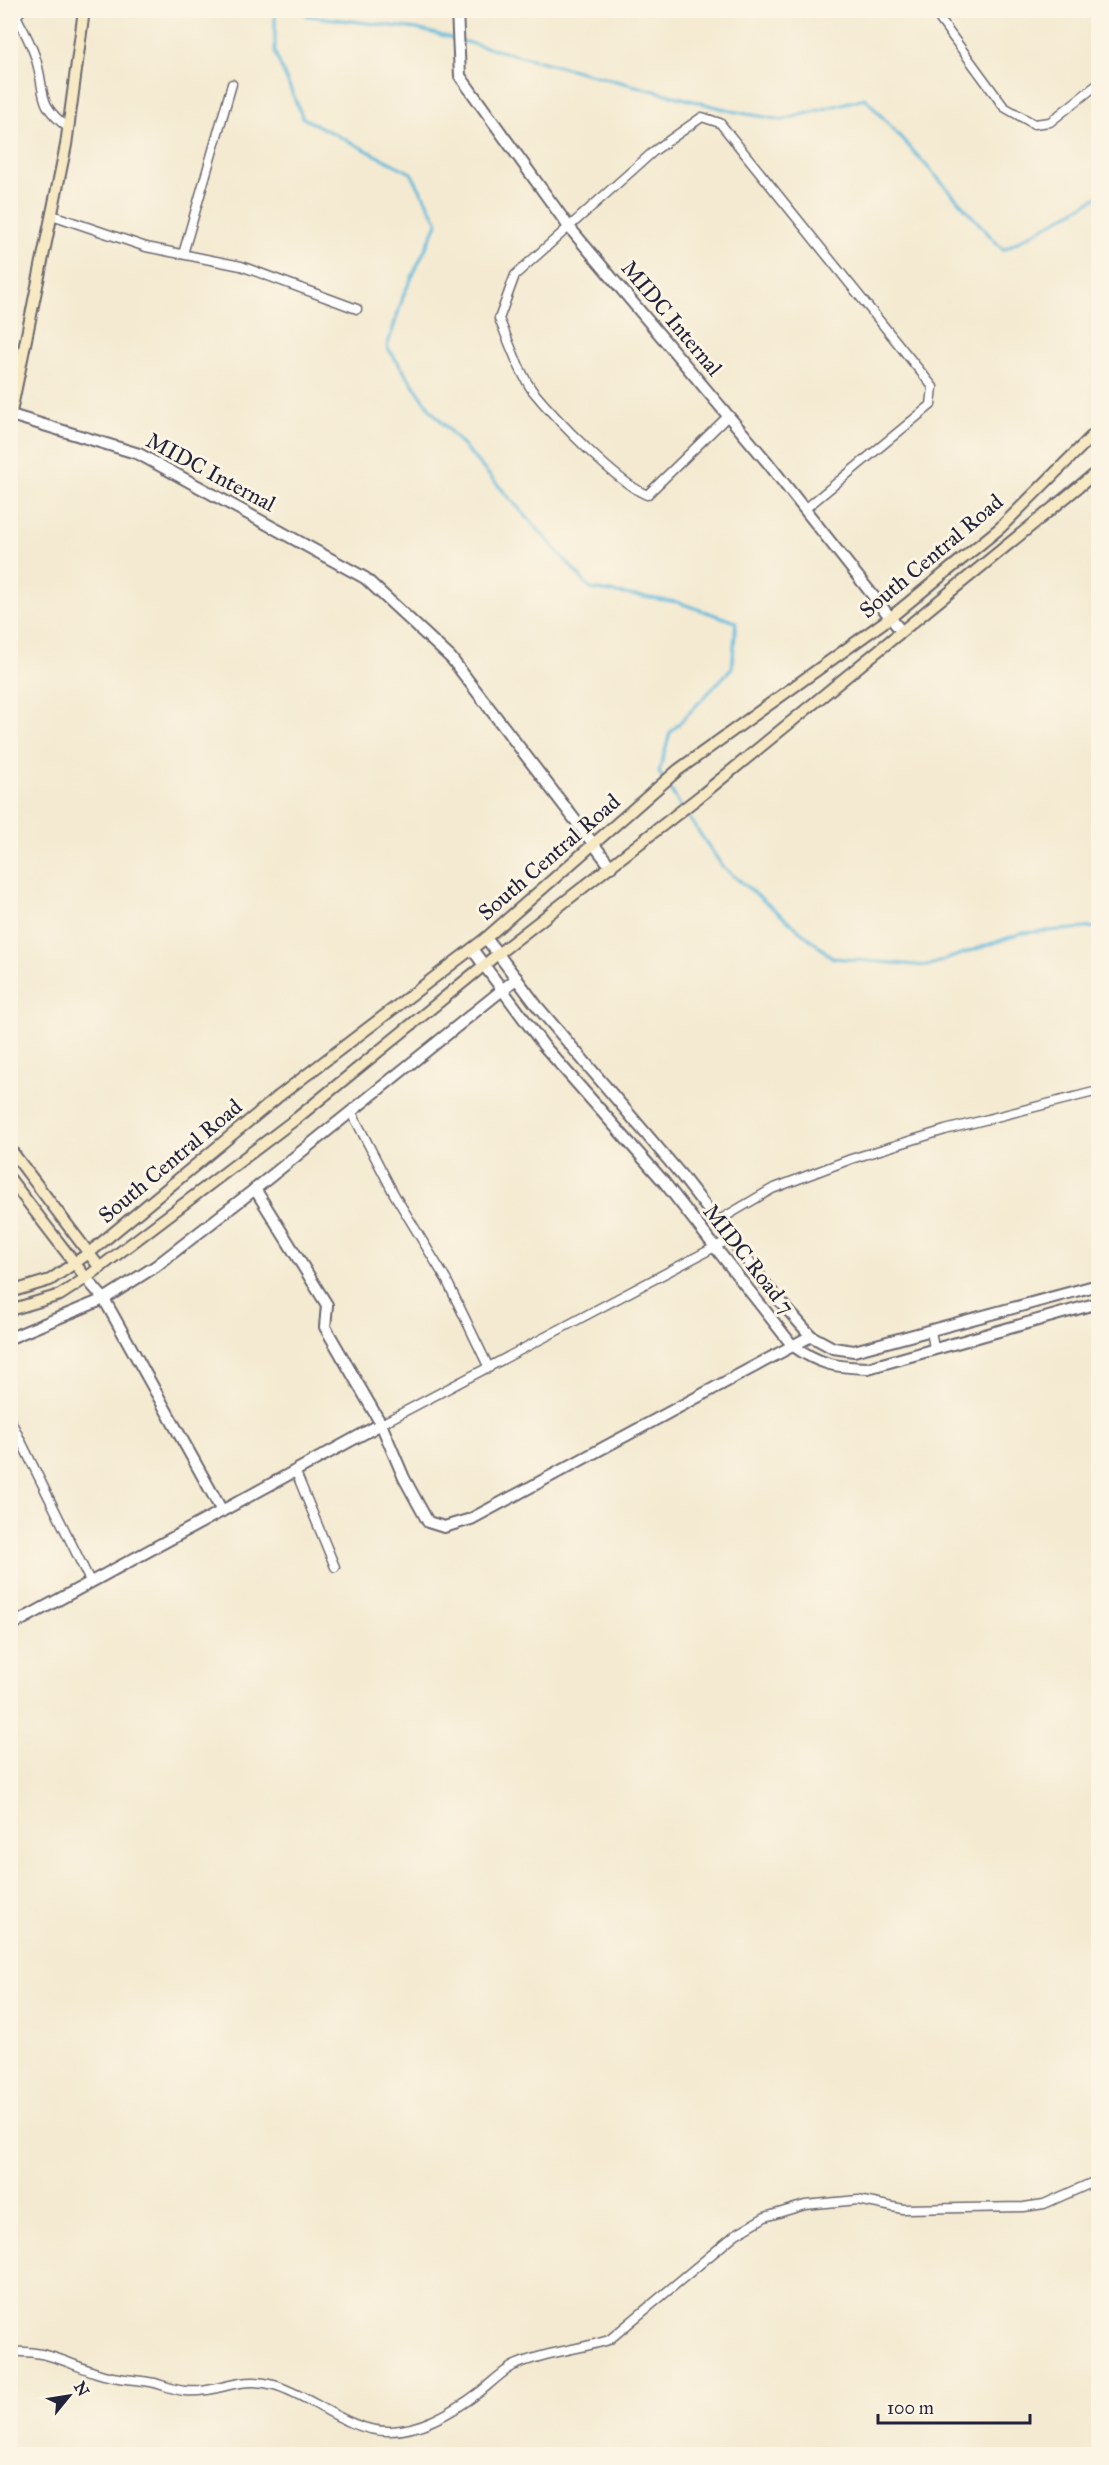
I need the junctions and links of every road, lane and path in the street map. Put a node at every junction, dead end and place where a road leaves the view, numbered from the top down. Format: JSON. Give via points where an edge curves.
{"nodes":[{"id":1,"x":84,"y":10,"type":"edge"},
{"id":2,"x":457,"y":11,"type":"edge"},
{"id":3,"x":935,"y":11,"type":"edge"},
{"id":4,"x":16,"y":16,"type":"edge"},
{"id":5,"x":232,"y":84,"type":"dead end"},
{"id":6,"x":1098,"y":84,"type":"edge"},
{"id":7,"x":68,"y":128,"type":"junction"},
{"id":8,"x":52,"y":215,"type":"junction"},
{"id":9,"x":570,"y":226,"type":"junction"},
{"id":10,"x":183,"y":254,"type":"junction"},
{"id":11,"x":357,"y":309,"type":"dead end"},
{"id":12,"x":11,"y":416,"type":"edge"},
{"id":13,"x":728,"y":416,"type":"junction"},
{"id":14,"x":1098,"y":430,"type":"edge"},
{"id":15,"x":1098,"y":471,"type":"edge"},
{"id":16,"x":805,"y":509,"type":"junction"},
{"id":17,"x":891,"y":617,"type":"junction"},
{"id":18,"x":901,"y":631,"type":"junction"},
{"id":19,"x":594,"y":845,"type":"junction"},
{"id":20,"x":611,"y":867,"type":"junction"},
{"id":21,"x":486,"y":938,"type":"junction"},
{"id":22,"x":472,"y":949,"type":"junction"},
{"id":23,"x":499,"y":953,"type":"junction"},
{"id":24,"x":484,"y":965,"type":"junction"},
{"id":25,"x":517,"y":978,"type":"junction"},
{"id":26,"x":502,"y":990,"type":"junction"},
{"id":27,"x":1098,"y":1091,"type":"edge"},
{"id":28,"x":352,"y":1113,"type":"junction"},
{"id":29,"x":10,"y":1149,"type":"edge"},
{"id":30,"x":10,"y":1179,"type":"edge"},
{"id":31,"x":255,"y":1189,"type":"junction"},
{"id":32,"x":716,"y":1222,"type":"junction"},
{"id":33,"x":730,"y":1239,"type":"junction"},
{"id":34,"x":716,"y":1247,"type":"junction"},
{"id":35,"x":89,"y":1253,"type":"junction"},
{"id":36,"x":75,"y":1263,"type":"junction"},
{"id":37,"x":100,"y":1268,"type":"junction"},
{"id":38,"x":86,"y":1278,"type":"junction"},
{"id":39,"x":1098,"y":1285,"type":"edge"},
{"id":40,"x":10,"y":1292,"type":"edge"},
{"id":41,"x":104,"y":1299,"type":"junction"},
{"id":42,"x":1098,"y":1303,"type":"edge"},
{"id":43,"x":10,"y":1310,"type":"edge"},
{"id":44,"x":931,"y":1331,"type":"junction"},
{"id":45,"x":811,"y":1335,"type":"junction"},
{"id":46,"x":10,"y":1338,"type":"edge"},
{"id":47,"x":792,"y":1345,"type":"junction"},
{"id":48,"x":934,"y":1348,"type":"junction"},
{"id":49,"x":489,"y":1368,"type":"junction"},
{"id":50,"x":10,"y":1419,"type":"edge"},
{"id":51,"x":381,"y":1424,"type":"junction"},
{"id":52,"x":295,"y":1470,"type":"junction"},
{"id":53,"x":222,"y":1511,"type":"junction"},
{"id":54,"x":335,"y":1568,"type":"dead end"},
{"id":55,"x":90,"y":1581,"type":"junction"},
{"id":56,"x":10,"y":1626,"type":"edge"},
{"id":57,"x":1098,"y":2180,"type":"edge"},
{"id":58,"x":10,"y":2352,"type":"edge"}],
"edges":[{"from":1,"to":7,"type":"main road","name":"MIDC Internal"},
{"from":2,"to":9,"type":"street","name":"MIDC Internal","via":[[460,76]]},
{"from":3,"to":6,"type":"street","via":[[1004,107],[1034,124],[1050,122]]},
{"from":4,"to":7,"type":"street","via":[[38,64],[46,105]]},
{"from":5,"to":10,"type":"street"},
{"from":7,"to":8,"type":"main road","name":"MIDC Internal"},
{"from":8,"to":10,"type":"street","via":[[146,247]]},
{"from":8,"to":12,"type":"main road","name":"MIDC Internal"},
{"from":9,"to":13,"type":"street","name":"MIDC Internal"},
{"from":9,"to":13,"type":"street","via":[[515,275],[499,319],[531,388],[595,455],[632,489],[647,495]]},
{"from":9,"to":16,"type":"street","via":[[654,151],[702,117],[720,123],[933,387],[931,405]]},
{"from":10,"to":11,"type":"street","via":[[241,266]]},
{"from":12,"to":19,"type":"street","name":"MIDC Internal","via":[[139,454],[365,578],[451,658]]},
{"from":13,"to":16,"type":"street","name":"MIDC Internal"},
{"from":14,"to":17,"type":"main road","name":"South Central Road","via":[[1000,528]]},
{"from":15,"to":18,"type":"main road","name":"South Central Road"},
{"from":16,"to":17,"type":"street","name":"MIDC Internal"},
{"from":17,"to":18,"type":"street","name":"MIDC Internal"},
{"from":17,"to":19,"type":"main road","name":"South Central Road","via":[[665,782]]},
{"from":18,"to":20,"type":"main road","name":"South Central Road"},
{"from":19,"to":20,"type":"street","name":"MIDC Internal"},
{"from":19,"to":21,"type":"main road","name":"South Central Road"},
{"from":20,"to":23,"type":"main road","name":"South Central Road"},
{"from":21,"to":22,"type":"main road","name":"South Central Road"},
{"from":21,"to":23,"type":"street","name":"MIDC Road 7"},
{"from":22,"to":24,"type":"street","name":"MIDC Road 7"},
{"from":22,"to":35,"type":"main road","name":"South Central Road","via":[[279,1096]]},
{"from":23,"to":24,"type":"main road","name":"South Central Road"},
{"from":23,"to":25,"type":"street","name":"MIDC Road 7"},
{"from":24,"to":26,"type":"street","name":"MIDC Road 7"},
{"from":24,"to":37,"type":"main road","name":"South Central Road","via":[[297,1118]]},
{"from":25,"to":26,"type":"street"},
{"from":25,"to":32,"type":"street","name":"MIDC Road 7"},
{"from":26,"to":28,"type":"street"},
{"from":26,"to":34,"type":"street","name":"MIDC Road 7","via":[[544,1046]]},
{"from":27,"to":32,"type":"street","via":[[945,1130],[851,1159],[772,1189]]},
{"from":28,"to":31,"type":"street"},
{"from":28,"to":49,"type":"street","via":[[394,1194],[447,1281]]},
{"from":29,"to":35,"type":"main road"},
{"from":30,"to":36,"type":"main road"},
{"from":31,"to":41,"type":"street","via":[[156,1266]]},
{"from":31,"to":51,"type":"street","via":[[327,1305],[325,1327]]},
{"from":32,"to":33,"type":"street","name":"MIDC Road 7"},
{"from":33,"to":34,"type":"street"},
{"from":33,"to":45,"type":"street","name":"MIDC Road 7"},
{"from":34,"to":47,"type":"street","name":"MIDC Road 7"},
{"from":34,"to":49,"type":"street"},
{"from":35,"to":36,"type":"main road","name":"South Central Road"},
{"from":35,"to":37,"type":"main road"},
{"from":36,"to":38,"type":"main road"},
{"from":36,"to":40,"type":"main road","name":"South Central Road","via":[[50,1280]]},
{"from":37,"to":38,"type":"main road","name":"South Central Road"},
{"from":38,"to":41,"type":"street"},
{"from":38,"to":43,"type":"main road","name":"South Central Road","via":[[60,1295]]},
{"from":39,"to":44,"type":"street","name":"MIDC Road 7"},
{"from":41,"to":46,"type":"street"},
{"from":41,"to":53,"type":"street"},
{"from":42,"to":48,"type":"street","name":"MIDC Road 7"},
{"from":44,"to":45,"type":"street","name":"MIDC Road 7","via":[[854,1351],[833,1348]]},
{"from":44,"to":48,"type":"street"},
{"from":45,"to":47,"type":"street"},
{"from":47,"to":48,"type":"street","name":"MIDC Road 7","via":[[832,1367],[868,1368]]},
{"from":47,"to":51,"type":"street","via":[[471,1519],[444,1527],[428,1522]]},
{"from":49,"to":51,"type":"street"},
{"from":50,"to":55,"type":"street"},
{"from":51,"to":52,"type":"street"},
{"from":52,"to":53,"type":"street"},
{"from":52,"to":54,"type":"street"},
{"from":53,"to":55,"type":"street"},
{"from":55,"to":56,"type":"street"},
{"from":57,"to":58,"type":"street","via":[[1044,2204],[1024,2207],[903,2209],[858,2200],[805,2205],[765,2217],[736,2234],[609,2340],[531,2358],[510,2368],[461,2406],[430,2422],[402,2430],[372,2429],[277,2385],[256,2380],[204,2391],[184,2391],[119,2380],[35,2351]]}]}
